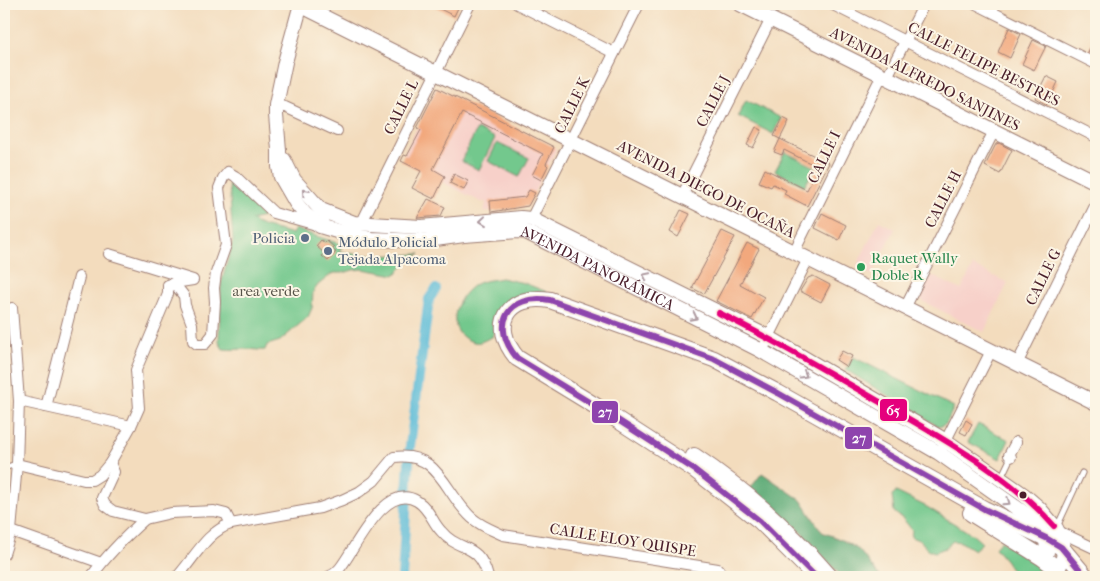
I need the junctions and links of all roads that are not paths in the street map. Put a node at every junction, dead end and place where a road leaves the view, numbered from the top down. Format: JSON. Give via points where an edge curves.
{"nodes":[{"id":1,"x":300,"y":4,"type":"edge"},
{"id":2,"x":470,"y":4,"type":"edge"},
{"id":3,"x":517,"y":4,"type":"edge"},
{"id":4,"x":639,"y":4,"type":"edge"},
{"id":5,"x":740,"y":4,"type":"edge"},
{"id":6,"x":831,"y":4,"type":"edge"},
{"id":7,"x":924,"y":4,"type":"edge"},
{"id":8,"x":976,"y":4,"type":"edge"},
{"id":9,"x":771,"y":19,"type":"junction"},
{"id":10,"x":905,"y":41,"type":"junction"},
{"id":11,"x":614,"y":53,"type":"junction"},
{"id":12,"x":1096,"y":64,"type":"edge"},
{"id":13,"x":436,"y":72,"type":"junction"},
{"id":14,"x":884,"y":76,"type":"junction"},
{"id":15,"x":276,"y":105,"type":"junction"},
{"id":16,"x":336,"y":131,"type":"dead end"},
{"id":17,"x":994,"y":131,"type":"junction"},
{"id":18,"x":1096,"y":137,"type":"edge"},
{"id":19,"x":571,"y":140,"type":"junction"},
{"id":20,"x":280,"y":150,"type":"junction"},
{"id":21,"x":1096,"y":182,"type":"edge"},
{"id":22,"x":682,"y":196,"type":"junction"},
{"id":23,"x":1096,"y":204,"type":"edge"},
{"id":24,"x":327,"y":212,"type":"junction"},
{"id":25,"x":320,"y":226,"type":"junction"},
{"id":26,"x":528,"y":226,"type":"junction"},
{"id":27,"x":358,"y":230,"type":"junction"},
{"id":28,"x":794,"y":252,"type":"junction"},
{"id":29,"x":109,"y":254,"type":"dead end"},
{"id":30,"x":808,"y":259,"type":"junction"},
{"id":31,"x":79,"y":277,"type":"dead end"},
{"id":32,"x":174,"y":282,"type":"junction"},
{"id":33,"x":12,"y":308,"type":"dead end"},
{"id":34,"x":905,"y":308,"type":"junction"},
{"id":35,"x":768,"y":337,"type":"junction"},
{"id":36,"x":762,"y":351,"type":"junction"},
{"id":37,"x":991,"y":351,"type":"junction"},
{"id":38,"x":1017,"y":364,"type":"junction"},
{"id":39,"x":20,"y":401,"type":"junction"},
{"id":40,"x":1096,"y":404,"type":"edge"},
{"id":41,"x":46,"y":407,"type":"junction"},
{"id":42,"x":131,"y":426,"type":"junction"},
{"id":43,"x":946,"y":440,"type":"junction"},
{"id":44,"x":1016,"y":442,"type":"dead end"},
{"id":45,"x":939,"y":453,"type":"junction"},
{"id":46,"x":1011,"y":457,"type":"joint"},
{"id":47,"x":110,"y":463,"type":"junction"},
{"id":48,"x":17,"y":464,"type":"junction"},
{"id":49,"x":4,"y":468,"type":"edge"},
{"id":50,"x":1082,"y":473,"type":"dead end"},
{"id":51,"x":1001,"y":478,"type":"junction"},
{"id":52,"x":728,"y":487,"type":"junction"},
{"id":53,"x":985,"y":487,"type":"junction"},
{"id":54,"x":973,"y":508,"type":"junction"},
{"id":55,"x":144,"y":519,"type":"junction"},
{"id":56,"x":231,"y":524,"type":"junction"},
{"id":57,"x":11,"y":531,"type":"junction"},
{"id":58,"x":1053,"y":532,"type":"junction"},
{"id":59,"x":1096,"y":549,"type":"edge"},
{"id":60,"x":1064,"y":552,"type":"junction"},
{"id":61,"x":4,"y":554,"type":"edge"},
{"id":62,"x":1043,"y":558,"type":"junction"},
{"id":63,"x":101,"y":563,"type":"junction"},
{"id":64,"x":1096,"y":573,"type":"edge"},
{"id":65,"x":1059,"y":574,"type":"edge"},
{"id":66,"x":91,"y":577,"type":"edge"},
{"id":67,"x":177,"y":577,"type":"edge"},
{"id":68,"x":328,"y":577,"type":"edge"},
{"id":69,"x":488,"y":577,"type":"edge"},
{"id":70,"x":724,"y":577,"type":"edge"},
{"id":71,"x":816,"y":577,"type":"edge"},
{"id":72,"x":830,"y":577,"type":"edge"},
{"id":73,"x":1086,"y":577,"type":"edge"},
{"id":74,"x":1091,"y":577,"type":"edge"}],
"edges":[{"from":1,"to":13,"type":"main road","name":"AVENIDA DIEGO DE OCAÑA"},
{"from":1,"to":15,"type":"main road","name":"AVENIDA PANORÁMICA"},
{"from":2,"to":13,"type":"street","name":"CALLE L"},
{"from":3,"to":11,"type":"street"},
{"from":4,"to":11,"type":"street","name":"CALLE K"},
{"from":5,"to":9,"type":"main road","name":"AVENIDA ALFREDO SANJINES"},
{"from":6,"to":10,"type":"street","name":"CALLE FELIPE BESTRES"},
{"from":7,"to":10,"type":"street","name":"CALLE I"},
{"from":8,"to":12,"type":"street"},
{"from":9,"to":14,"type":"main road","name":"AVENIDA ALFREDO SANJINES"},
{"from":9,"to":22,"type":"street","name":"CALLE J"},
{"from":10,"to":14,"type":"street","name":"CALLE I"},
{"from":10,"to":18,"type":"street","name":"CALLE FELIPE BESTRES"},
{"from":11,"to":19,"type":"street","name":"CALLE K"},
{"from":13,"to":19,"type":"main road","name":"AVENIDA DIEGO DE OCAÑA"},
{"from":13,"to":27,"type":"street","name":"CALLE L"},
{"from":14,"to":17,"type":"main road","name":"AVENIDA ALFREDO SANJINES"},
{"from":14,"to":28,"type":"street","name":"CALLE I"},
{"from":15,"to":16,"type":"street","via":[[285,106]]},
{"from":15,"to":20,"type":"main road","name":"AVENIDA PANORÁMICA"},
{"from":17,"to":21,"type":"main road","name":"AVENIDA ALFREDO SANJINES"},
{"from":17,"to":34,"type":"street","name":"CALLE H"},
{"from":19,"to":22,"type":"main road","name":"AVENIDA DIEGO DE OCAÑA"},
{"from":19,"to":26,"type":"street","name":"CALLE K"},
{"from":24,"to":20,"type":"main road","one_way":true,"via":[[321,210],[294,180]]},
{"from":20,"to":25,"type":"main road","name":"AVENIDA PANORÁMICA","via":[[279,167],[286,186],[296,203]]},
{"from":22,"to":28,"type":"main road","name":"AVENIDA DIEGO DE OCAÑA"},
{"from":23,"to":38,"type":"street","name":"CALLE G"},
{"from":24,"to":25,"type":"street"},
{"from":24,"to":27,"type":"main road"},
{"from":25,"to":27,"type":"main road","name":"AVENIDA PANORÁMICA"},
{"from":25,"to":32,"type":"street","via":[[274,213],[228,172],[220,188],[226,245],[216,273],[213,334],[205,344],[193,341],[184,296]]},
{"from":26,"to":27,"type":"main road","name":"AVENIDA PANORÁMICA","via":[[518,231],[421,241],[397,241]]},
{"from":35,"to":26,"type":"main road","name":"AVENIDA PANORÁMICA","one_way":true},
{"from":26,"to":36,"type":"main road","name":"AVENIDA PANORÁMICA","one_way":true},
{"from":28,"to":30,"type":"main road","name":"AVENIDA DIEGO DE OCAÑA"},
{"from":29,"to":32,"type":"street","via":[[193,280]]},
{"from":30,"to":34,"type":"main road","name":"AVENIDA DIEGO DE OCAÑA"},
{"from":30,"to":35,"type":"street"},
{"from":31,"to":41,"type":"street"},
{"from":32,"to":42,"type":"street","via":[[168,285],[168,294],[136,370],[139,408]]},
{"from":33,"to":39,"type":"street"},
{"from":34,"to":37,"type":"main road","name":"AVENIDA DIEGO DE OCAÑA"},
{"from":35,"to":36,"type":"street"},
{"from":35,"to":43,"type":"main road","name":"AVENIDA PANORÁMICA"},
{"from":36,"to":45,"type":"main road","name":"AVENIDA PANORÁMICA","one_way":true},
{"from":37,"to":38,"type":"main road","name":"AVENIDA DIEGO DE OCAÑA"},
{"from":37,"to":43,"type":"street"},
{"from":38,"to":40,"type":"main road","name":"AVENIDA DIEGO DE OCAÑA"},
{"from":39,"to":41,"type":"street"},
{"from":39,"to":48,"type":"street"},
{"from":41,"to":42,"type":"street"},
{"from":42,"to":47,"type":"street"},
{"from":43,"to":45,"type":"street"},
{"from":43,"to":51,"type":"main road","name":"AVENIDA PANORÁMICA"},
{"from":44,"to":46,"type":"street","via":[[1009,455]]},
{"from":45,"to":53,"type":"main road","name":"AVENIDA PANORÁMICA"},
{"from":46,"to":51,"type":"lane"},
{"from":47,"to":48,"type":"street","via":[[92,480]]},
{"from":47,"to":55,"type":"street","via":[[114,472],[102,498],[105,505],[113,511]]},
{"from":48,"to":49,"type":"lane"},
{"from":48,"to":57,"type":"street"},
{"from":50,"to":58,"type":"lane"},
{"from":51,"to":58,"type":"main road","name":"AVENIDA PANORÁMICA","via":[[1039,508]]},
{"from":52,"to":54,"type":"main road","via":[[719,472],[620,409],[566,383],[535,360],[519,347],[513,335],[517,318],[534,310],[554,313],[712,364]]},
{"from":52,"to":71,"type":"main road"},
{"from":52,"to":72,"type":"main road","via":[[779,523]]},
{"from":53,"to":54,"type":"main road"},
{"from":53,"to":58,"type":"main road","name":"AVENIDA PANORÁMICA","one_way":true},
{"from":54,"to":58,"type":"main road"},
{"from":54,"to":62,"type":"main road"},
{"from":55,"to":56,"type":"street","via":[[172,513],[214,511],[226,514]]},
{"from":55,"to":63,"type":"street"},
{"from":56,"to":67,"type":"street","via":[[212,536]]},
{"from":56,"to":70,"type":"street","name":"CALLE ELOY QUISPE","via":[[320,508],[342,500],[374,481],[394,457],[413,456],[436,471],[471,517],[503,535],[718,570]]},
{"from":57,"to":61,"type":"street"},
{"from":57,"to":63,"type":"street"},
{"from":58,"to":59,"type":"street"},
{"from":58,"to":60,"type":"main road","name":"AVENIDA PANORÁMICA"},
{"from":58,"to":62,"type":"main road"},
{"from":60,"to":65,"type":"main road"},
{"from":60,"to":73,"type":"main road","name":"AVENIDA PANORÁMICA"},
{"from":62,"to":65,"type":"main road"},
{"from":63,"to":66,"type":"street"},
{"from":64,"to":74,"type":"street"},
{"from":68,"to":69,"type":"street","via":[[341,567],[371,521],[401,498],[412,499],[426,508],[440,531],[480,557]]}]}
